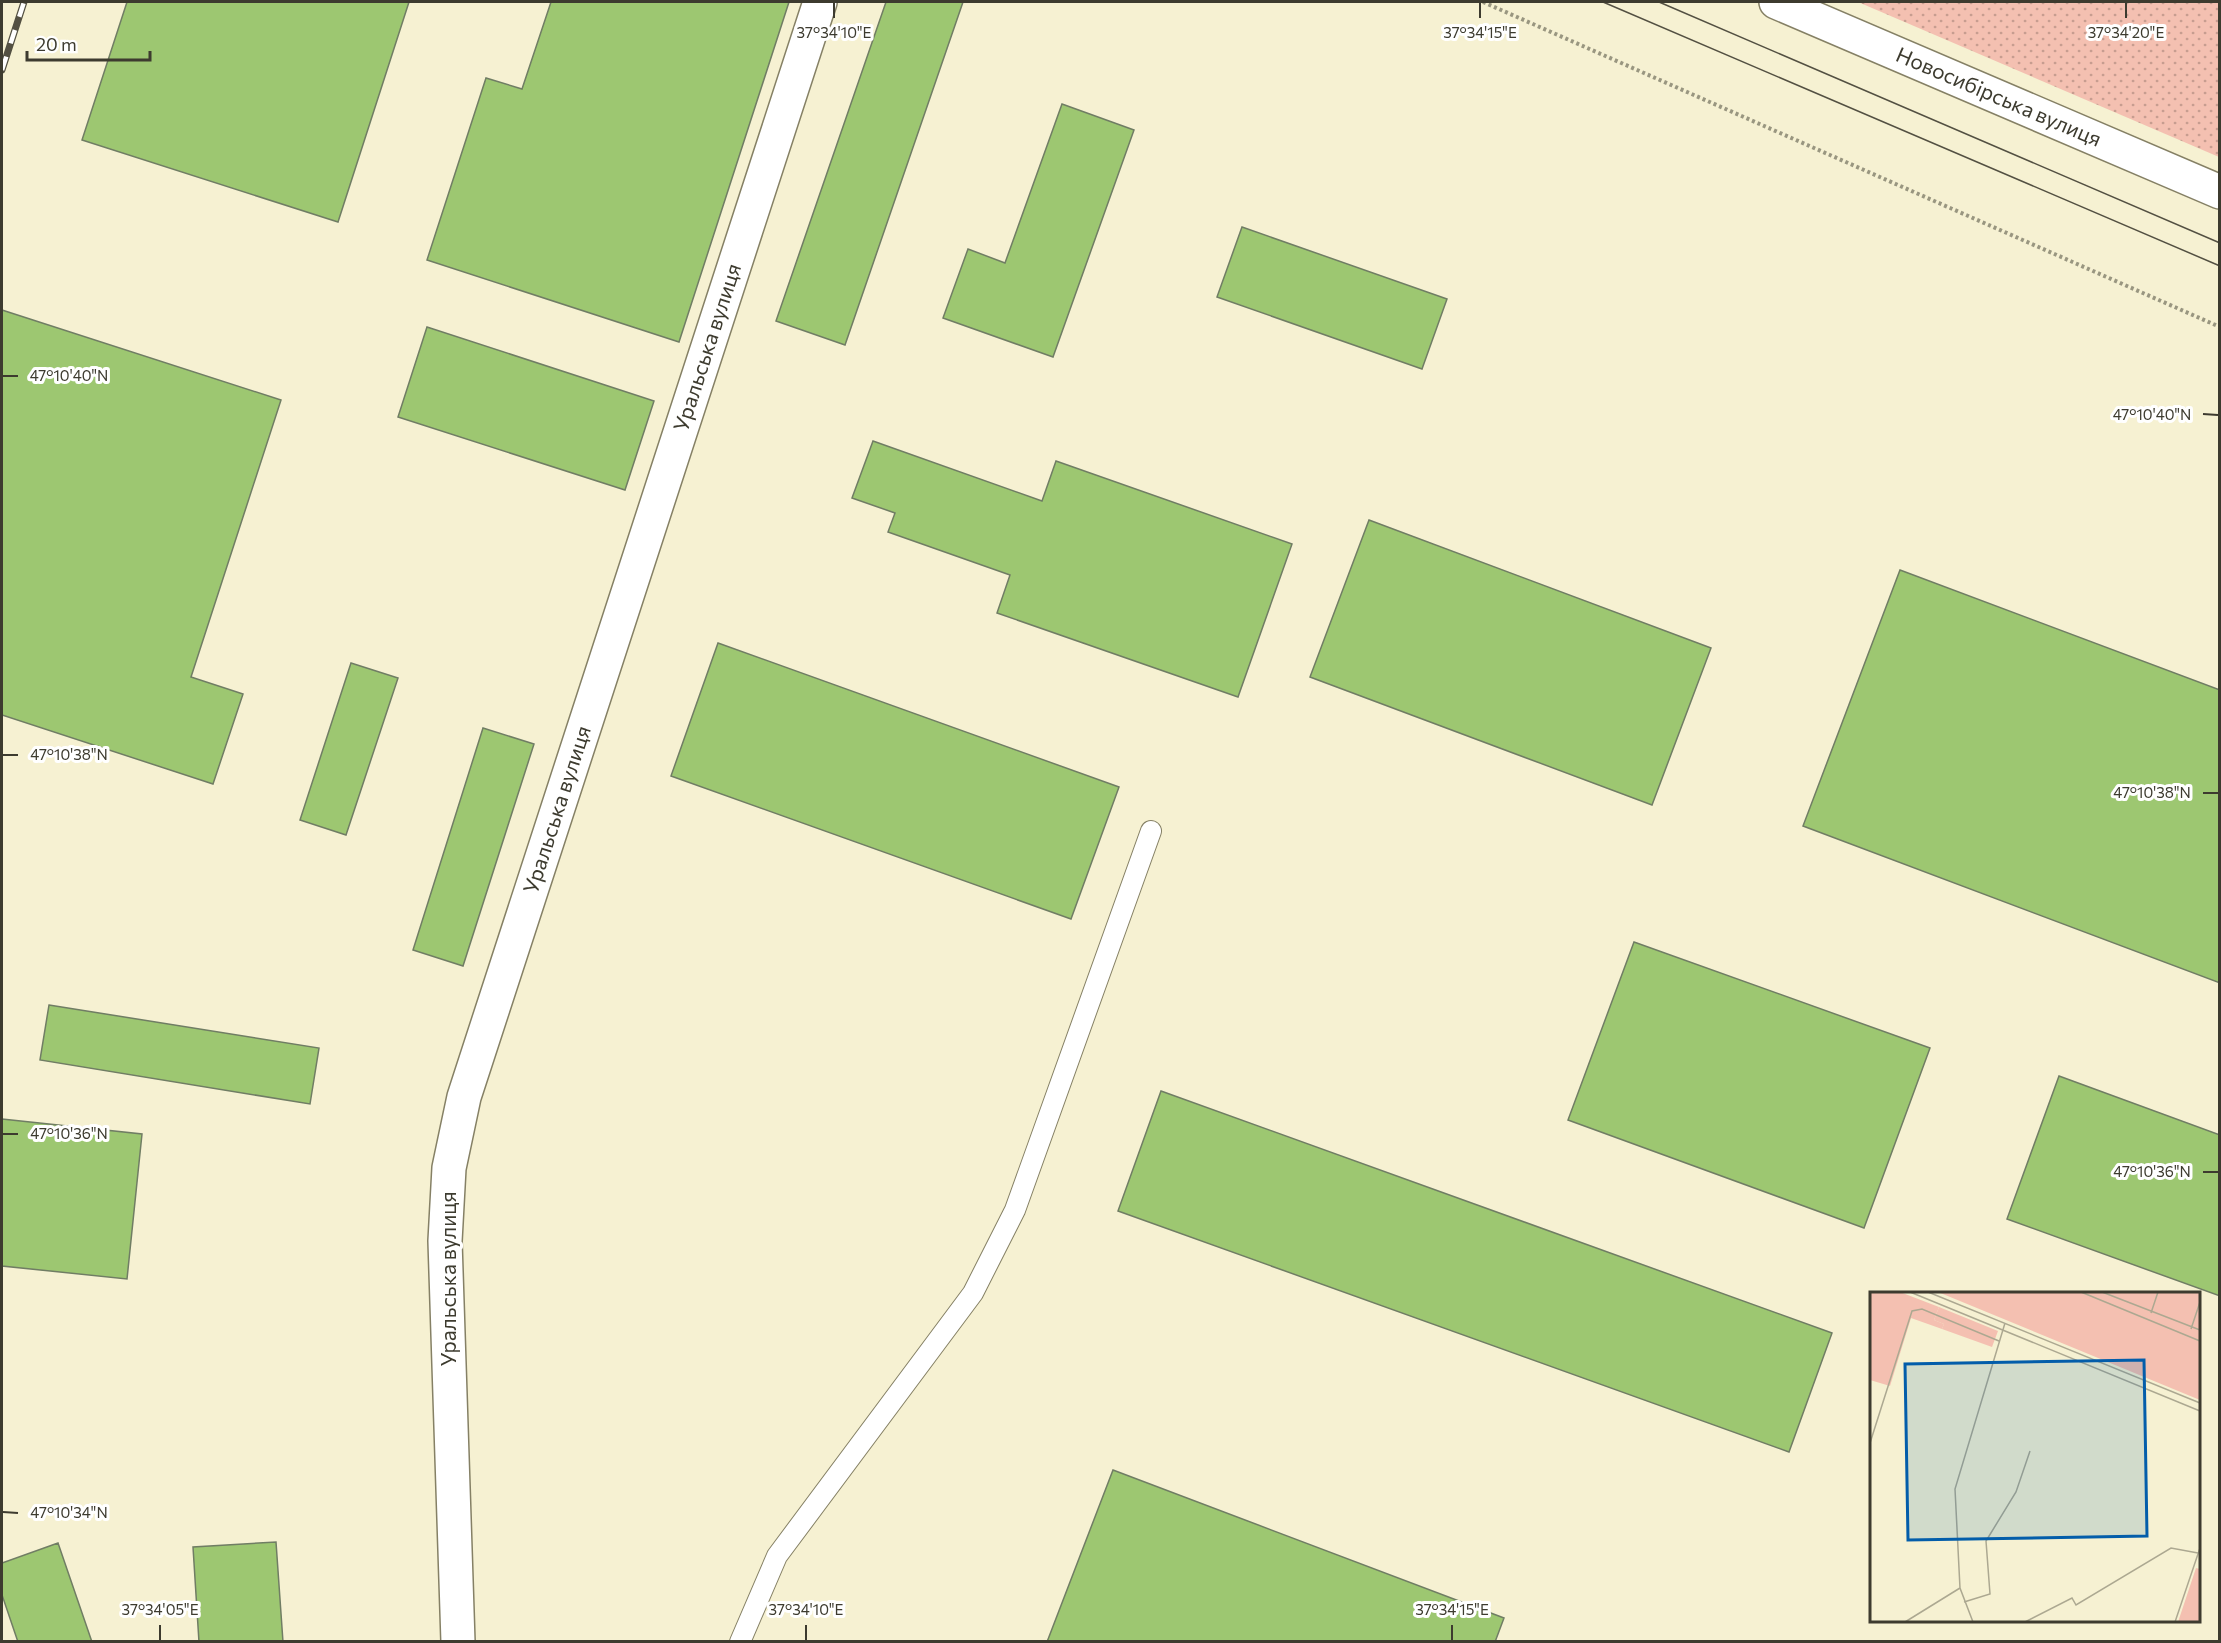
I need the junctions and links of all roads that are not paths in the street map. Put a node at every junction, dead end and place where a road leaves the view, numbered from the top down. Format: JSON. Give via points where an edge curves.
{"nodes":[{"id":1,"x":820,"y":2,"type":"edge"},
{"id":2,"x":1776,"y":2,"type":"edge"},
{"id":3,"x":2220,"y":192,"type":"edge"},
{"id":4,"x":1151,"y":831,"type":"dead end"},
{"id":5,"x":458,"y":1641,"type":"edge"},
{"id":6,"x":740,"y":1641,"type":"edge"}],
"edges":[{"from":1,"to":5,"type":"street","name":"Уральська вулиця","via":[[464,1097],[449,1168],[445,1240]]},
{"from":2,"to":3,"type":"street","name":"Новосибірська вулиця"},
{"from":4,"to":6,"type":"lane","via":[[1015,1210],[973,1293],[777,1556]]}]}
